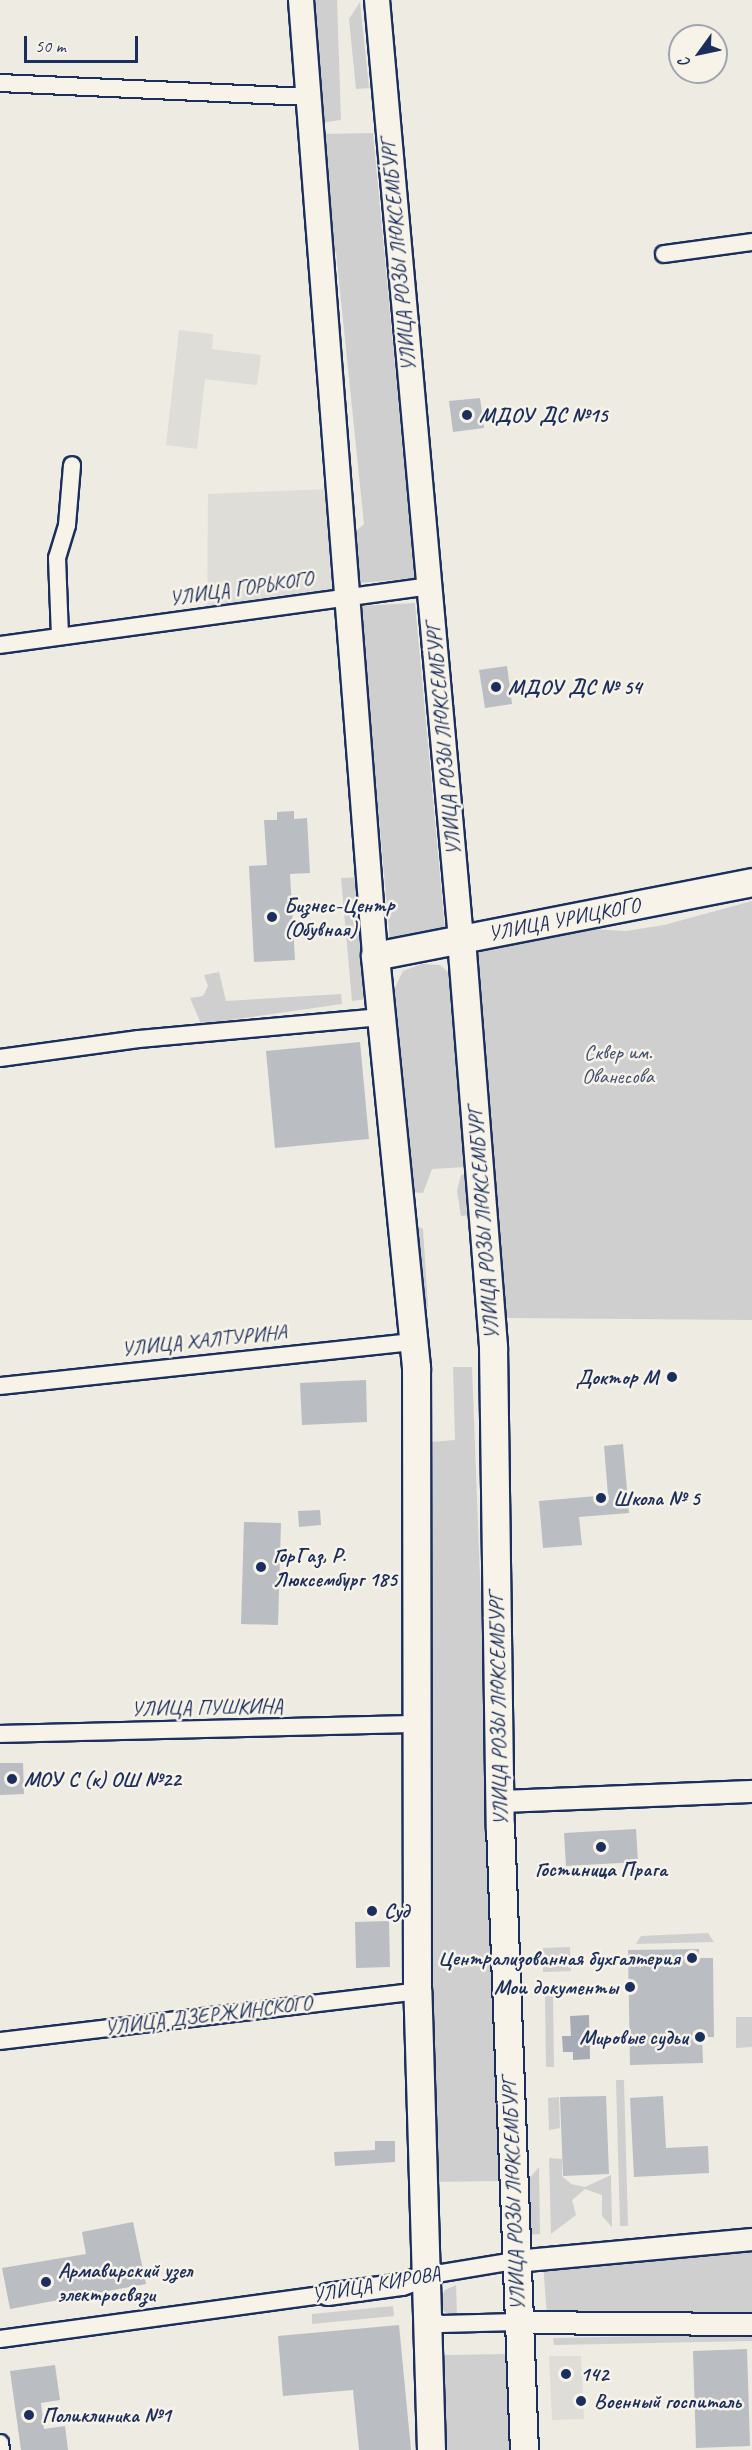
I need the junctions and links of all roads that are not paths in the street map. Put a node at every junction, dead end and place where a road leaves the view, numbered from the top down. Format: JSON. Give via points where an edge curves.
{"nodes":[{"id":1,"x":301,"y":0,"type":"edge"},
{"id":2,"x":377,"y":0,"type":"edge"},
{"id":3,"x":0,"y":83,"type":"edge"},
{"id":4,"x":309,"y":98,"type":"junction"},
{"id":5,"x":752,"y":242,"type":"edge"},
{"id":6,"x":664,"y":254,"type":"dead end"},
{"id":7,"x":72,"y":465,"type":"dead end"},
{"id":8,"x":428,"y":586,"type":"junction"},
{"id":9,"x":351,"y":595,"type":"junction"},
{"id":10,"x":60,"y":636,"type":"junction"},
{"id":11,"x":0,"y":645,"type":"edge"},
{"id":12,"x":752,"y":882,"type":"edge"},
{"id":13,"x":461,"y":939,"type":"junction"},
{"id":14,"x":375,"y":956,"type":"junction"},
{"id":15,"x":381,"y":1017,"type":"junction"},
{"id":16,"x":0,"y":1058,"type":"edge"},
{"id":17,"x":414,"y":1342,"type":"junction"},
{"id":18,"x":0,"y":1386,"type":"edge"},
{"id":19,"x":414,"y":1724,"type":"junction"},
{"id":20,"x":0,"y":1734,"type":"edge"},
{"id":21,"x":752,"y":1791,"type":"edge"},
{"id":22,"x":500,"y":1801,"type":"junction"},
{"id":23,"x":417,"y":1991,"type":"junction"},
{"id":24,"x":0,"y":2041,"type":"edge"},
{"id":25,"x":752,"y":2239,"type":"edge"},
{"id":26,"x":515,"y":2261,"type":"junction"},
{"id":27,"x":424,"y":2276,"type":"junction"},
{"id":28,"x":327,"y":2294,"type":"joint"},
{"id":29,"x":425,"y":2317,"type":"junction"},
{"id":30,"x":518,"y":2322,"type":"junction"},
{"id":31,"x":752,"y":2324,"type":"edge"},
{"id":32,"x":0,"y":2339,"type":"edge"},
{"id":33,"x":0,"y":2444,"type":"edge"},
{"id":34,"x":1,"y":2450,"type":"edge"},
{"id":35,"x":431,"y":2450,"type":"edge"},
{"id":36,"x":524,"y":2450,"type":"edge"}],
"edges":[{"from":1,"to":4,"type":"main road"},
{"from":2,"to":8,"type":"main road","name":"УЛИЦА РОЗЫ ЛЮКСЕМБУРГ"},
{"from":3,"to":4,"type":"street"},
{"from":4,"to":9,"type":"main road"},
{"from":5,"to":6,"type":"street"},
{"from":7,"to":10,"type":"street","via":[[67,525],[57,558]]},
{"from":8,"to":9,"type":"street","name":"УЛИЦА ГОРЬКОГО"},
{"from":8,"to":13,"type":"main road","name":"УЛИЦА РОЗЫ ЛЮКСЕМБУРГ"},
{"from":9,"to":10,"type":"street","name":"УЛИЦА ГОРЬКОГО"},
{"from":9,"to":14,"type":"main road"},
{"from":10,"to":11,"type":"street","name":"УЛИЦА ГОРЬКОГО"},
{"from":12,"to":13,"type":"main road","name":"УЛИЦА УРИЦКОГО"},
{"from":13,"to":14,"type":"main road","name":"УЛИЦА УРИЦКОГО"},
{"from":13,"to":22,"type":"main road","name":"УЛИЦА РОЗЫ ЛЮКСЕМБУРГ","via":[[493,1347]]},
{"from":14,"to":15,"type":"main road"},
{"from":15,"to":16,"type":"street","via":[[139,1039]]},
{"from":15,"to":17,"type":"main road"},
{"from":17,"to":18,"type":"street","name":"УЛИЦА ХАЛТУРИНА"},
{"from":17,"to":19,"type":"main road"},
{"from":19,"to":20,"type":"street","name":"УЛИЦА ПУШКИНА"},
{"from":19,"to":23,"type":"main road"},
{"from":21,"to":22,"type":"street"},
{"from":22,"to":26,"type":"main road","name":"УЛИЦА РОЗЫ ЛЮКСЕМБУРГ"},
{"from":23,"to":24,"type":"street","name":"УЛИЦА ДЗЕРЖИНСКОГО"},
{"from":23,"to":27,"type":"main road"},
{"from":25,"to":26,"type":"street","name":"УЛИЦА КИРОВА"},
{"from":26,"to":27,"type":"street","name":"УЛИЦА КИРОВА"},
{"from":26,"to":30,"type":"main road","name":"УЛИЦА РОЗЫ ЛЮКСЕМБУРГ"},
{"from":27,"to":28,"type":"street","name":"УЛИЦА КИРОВА","via":[[402,2284]]},
{"from":27,"to":29,"type":"main road"},
{"from":28,"to":32,"type":"street","name":"УЛИЦА КИРОВА"},
{"from":29,"to":30,"type":"street","name":"УЛИЦА КИРОВА","via":[[441,2324]]},
{"from":29,"to":35,"type":"main road"},
{"from":30,"to":31,"type":"street","name":"УЛИЦА КИРОВА"},
{"from":30,"to":36,"type":"main road","name":"УЛИЦА РОЗЫ ЛЮКСЕМБУРГ"},
{"from":33,"to":34,"type":"street"}]}
